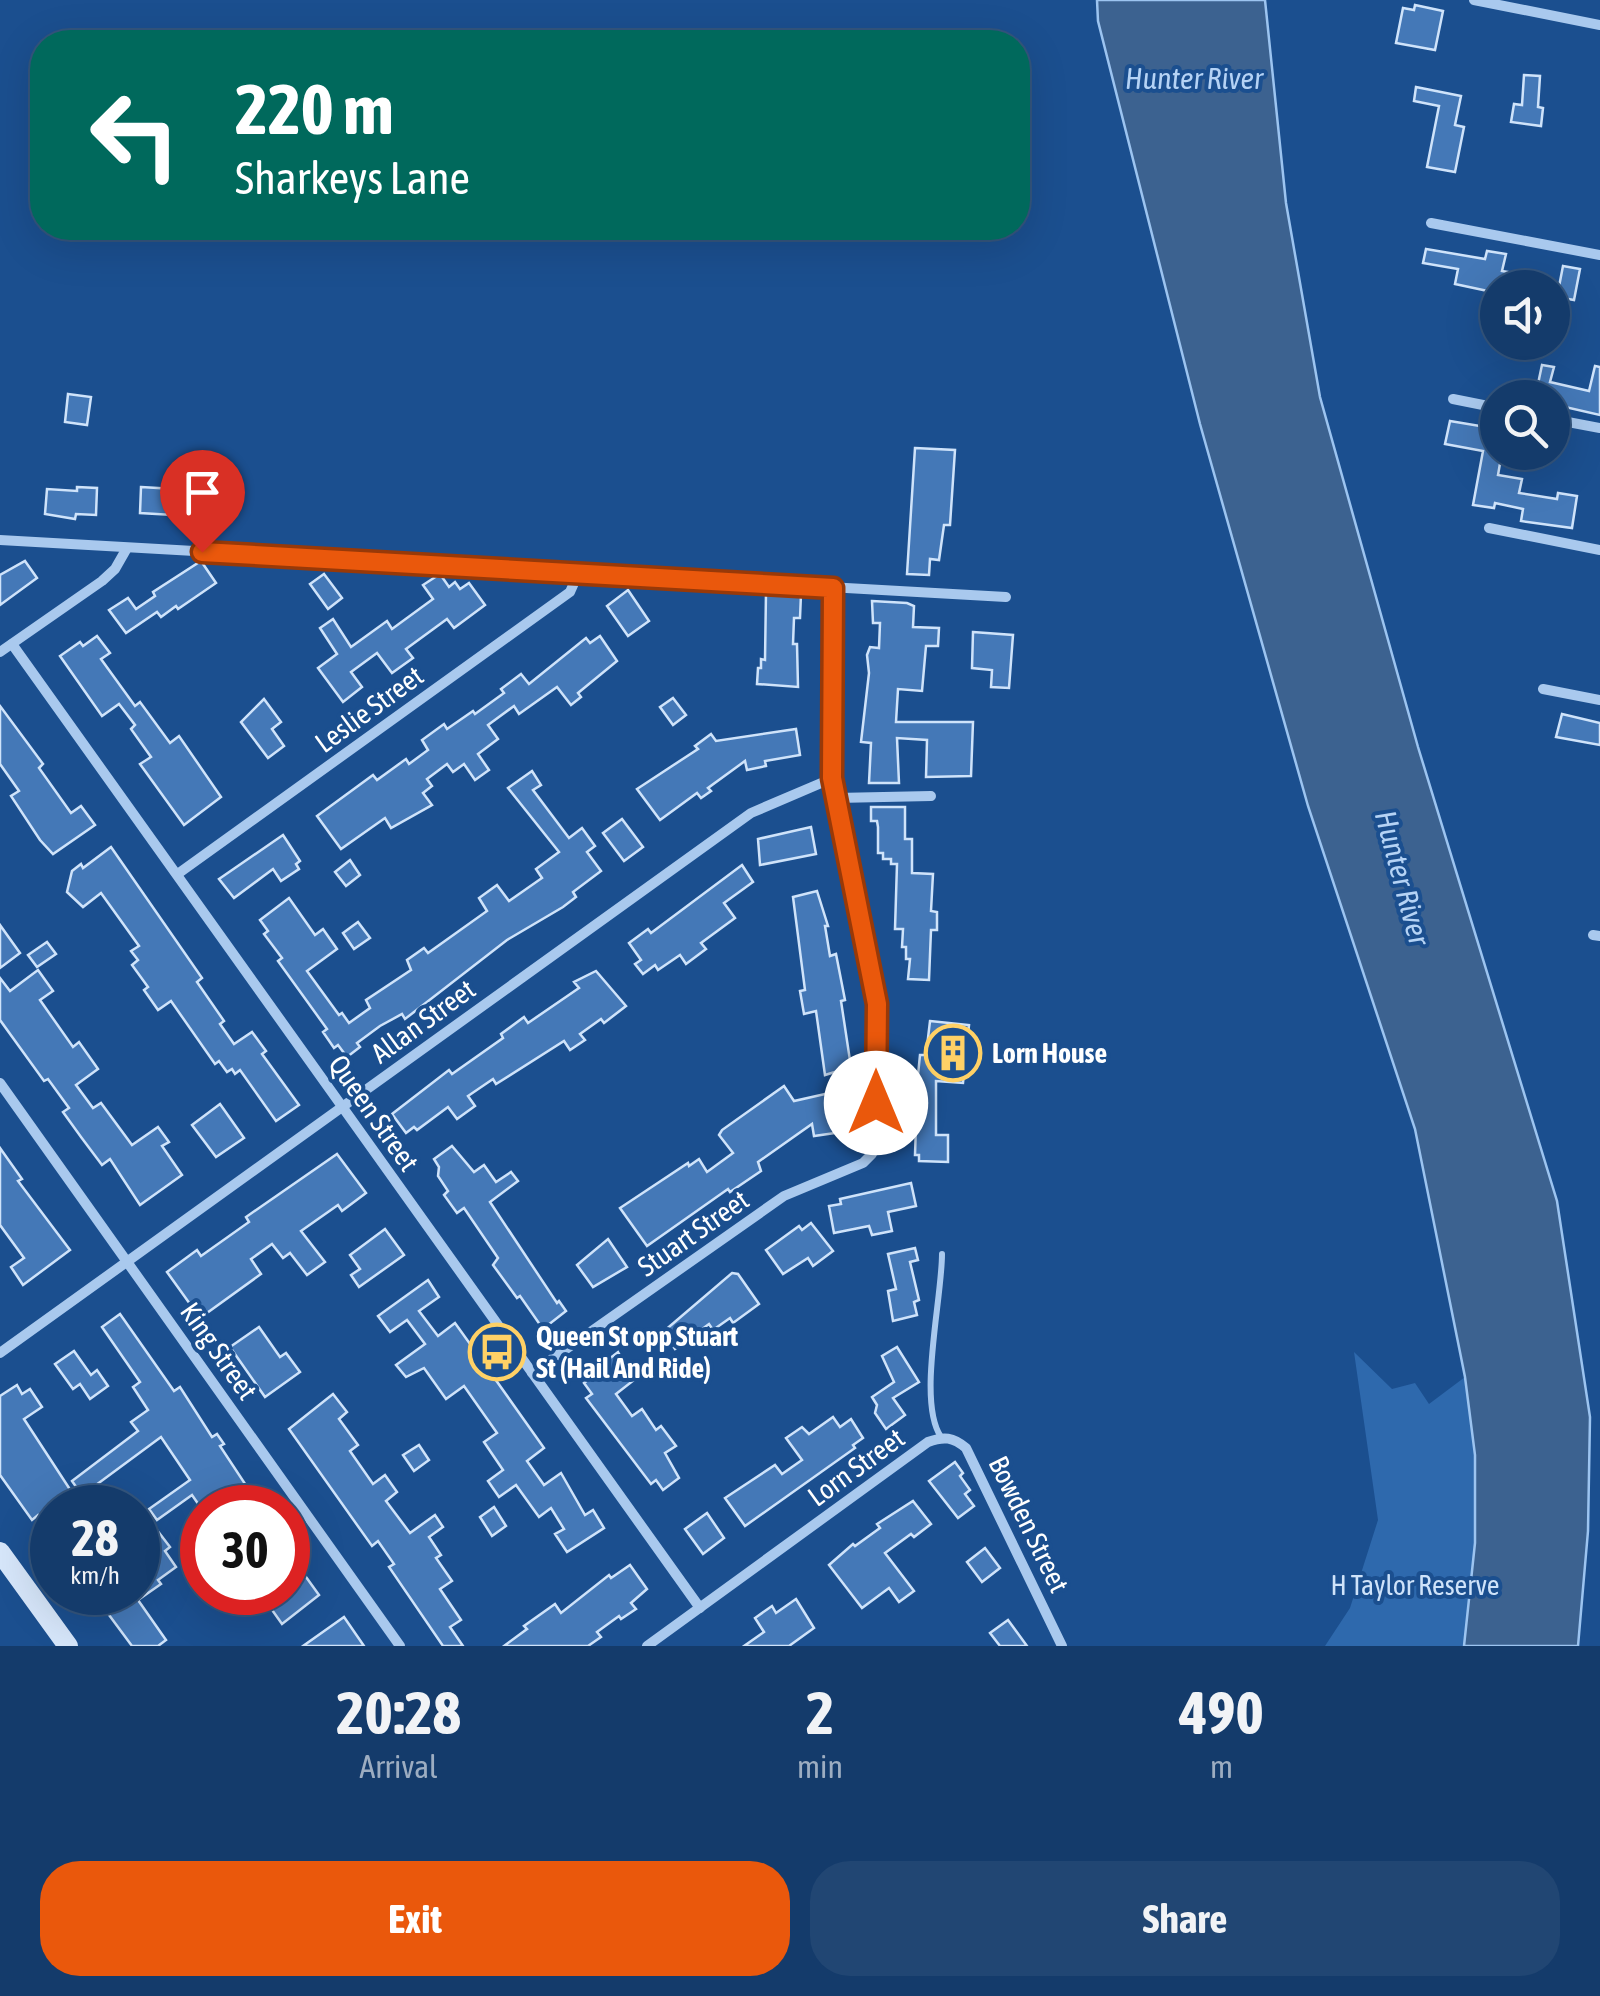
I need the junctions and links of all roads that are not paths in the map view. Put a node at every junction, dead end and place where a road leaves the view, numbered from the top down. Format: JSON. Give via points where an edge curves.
{"nodes":[{"id":1,"x":1474,"y":0,"type":"edge"},
{"id":2,"x":1600,"y":26,"type":"edge"},
{"id":3,"x":1431,"y":223,"type":"dead end"},
{"id":4,"x":1600,"y":256,"type":"edge"},
{"id":5,"x":1453,"y":399,"type":"dead end"},
{"id":6,"x":1480,"y":404,"type":"edge"},
{"id":7,"x":1570,"y":422,"type":"edge"},
{"id":8,"x":1600,"y":428,"type":"edge"},
{"id":9,"x":1489,"y":528,"type":"dead end"},
{"id":10,"x":0,"y":540,"type":"edge"},
{"id":11,"x":127,"y":548,"type":"junction"},
{"id":12,"x":1600,"y":550,"type":"edge"},
{"id":13,"x":578,"y":574,"type":"junction"},
{"id":14,"x":833,"y":588,"type":"junction"},
{"id":15,"x":1006,"y":597,"type":"dead end"},
{"id":16,"x":12,"y":644,"type":"junction"},
{"id":17,"x":0,"y":652,"type":"edge"},
{"id":18,"x":1542,"y":689,"type":"dead end"},
{"id":19,"x":1600,"y":700,"type":"edge"},
{"id":20,"x":832,"y":778,"type":"junction"},
{"id":21,"x":931,"y":796,"type":"dead end"},
{"id":22,"x":836,"y":798,"type":"junction"},
{"id":23,"x":178,"y":874,"type":"junction"},
{"id":24,"x":0,"y":1083,"type":"edge"},
{"id":25,"x":342,"y":1107,"type":"junction"},
{"id":26,"x":942,"y":1254,"type":"dead end"},
{"id":27,"x":128,"y":1262,"type":"junction"},
{"id":28,"x":0,"y":1353,"type":"edge"},
{"id":29,"x":532,"y":1374,"type":"junction"},
{"id":30,"x":941,"y":1437,"type":"junction"},
{"id":31,"x":0,"y":1552,"type":"edge"},
{"id":32,"x":700,"y":1608,"type":"junction"},
{"id":33,"x":68,"y":1646,"type":"edge"},
{"id":34,"x":400,"y":1646,"type":"edge"},
{"id":35,"x":648,"y":1646,"type":"edge"},
{"id":36,"x":1062,"y":1646,"type":"edge"}],
"edges":[{"from":1,"to":2,"type":"street"},
{"from":3,"to":4,"type":"street"},
{"from":5,"to":6,"type":"street"},
{"from":7,"to":8,"type":"street"},
{"from":9,"to":12,"type":"street"},
{"from":10,"to":11,"type":"street"},
{"from":11,"to":13,"type":"street"},
{"from":11,"to":16,"type":"street","via":[[102,581]]},
{"from":13,"to":14,"type":"street"},
{"from":13,"to":23,"type":"street","name":"Leslie Street","via":[[570,592]]},
{"from":14,"to":15,"type":"street"},
{"from":14,"to":20,"type":"street"},
{"from":16,"to":17,"type":"street"},
{"from":16,"to":23,"type":"street","name":"Queen Street"},
{"from":18,"to":19,"type":"street"},
{"from":20,"to":22,"type":"street"},
{"from":20,"to":25,"type":"street","name":"Allan Street","via":[[751,813]]},
{"from":21,"to":22,"type":"street"},
{"from":22,"to":29,"type":"street","name":"Stuart Street","via":[[877,1004],[872,1154],[784,1196]]},
{"from":23,"to":25,"type":"street","name":"Queen Street"},
{"from":24,"to":27,"type":"street","name":"King Street"},
{"from":25,"to":27,"type":"street","name":"Allan Street"},
{"from":25,"to":29,"type":"street","name":"Queen Street"},
{"from":26,"to":30,"type":"lane","name":"Lorn Street","via":[[932,1407],[932,1425]]},
{"from":27,"to":28,"type":"street","name":"Allan Street"},
{"from":27,"to":34,"type":"street","name":"King Street"},
{"from":29,"to":32,"type":"street","name":"Queen Street"},
{"from":30,"to":32,"type":"street","name":"Lorn Street"},
{"from":30,"to":36,"type":"street","name":"Bowden Street","via":[[966,1448]]},
{"from":31,"to":33,"type":"main road"},
{"from":32,"to":35,"type":"street","name":"Lorn Street"}]}
